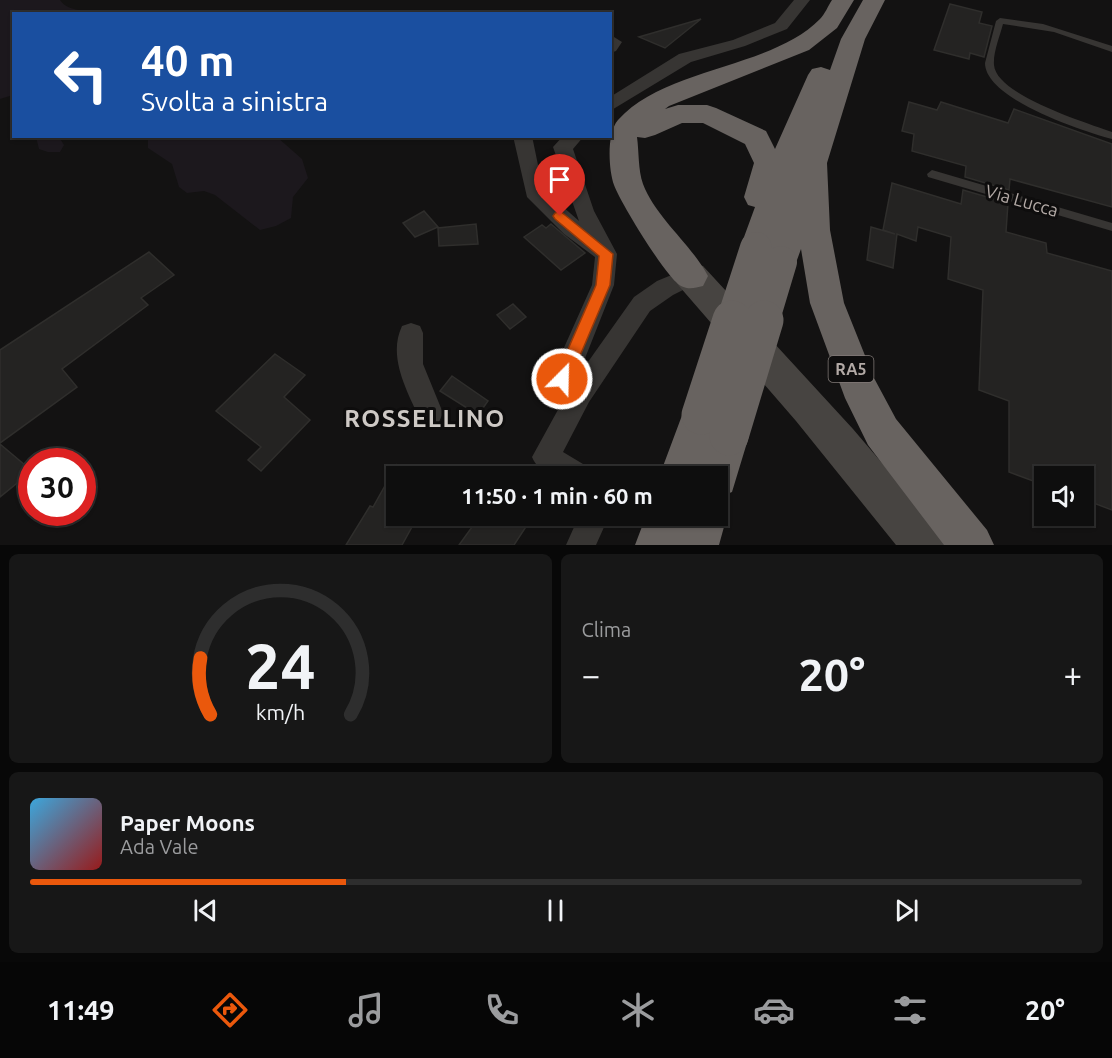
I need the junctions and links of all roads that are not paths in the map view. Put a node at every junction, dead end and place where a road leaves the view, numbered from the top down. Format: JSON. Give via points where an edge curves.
{"nodes":[{"id":1,"x":802,"y":0,"type":"edge"},
{"id":2,"x":843,"y":0,"type":"edge"},
{"id":3,"x":856,"y":0,"type":"edge"},
{"id":4,"x":874,"y":0,"type":"edge"},
{"id":5,"x":1112,"y":49,"type":"edge"},
{"id":6,"x":612,"y":104,"type":"edge"},
{"id":7,"x":1112,"y":136,"type":"edge"},
{"id":8,"x":522,"y":138,"type":"edge"},
{"id":9,"x":573,"y":138,"type":"edge"},
{"id":10,"x":624,"y":153,"type":"junction"},
{"id":11,"x":813,"y":159,"type":"junction"},
{"id":12,"x":932,"y":174,"type":"dead end"},
{"id":13,"x":768,"y":211,"type":"junction"},
{"id":14,"x":1112,"y":227,"type":"edge"},
{"id":15,"x":606,"y":254,"type":"junction"},
{"id":16,"x":769,"y":255,"type":"junction"},
{"id":17,"x":691,"y":276,"type":"junction"},
{"id":18,"x":411,"y":333,"type":"dead end"},
{"id":19,"x":580,"y":394,"type":"junction"},
{"id":20,"x":430,"y":412,"type":"dead end"},
{"id":21,"x":715,"y":426,"type":"junction"},
{"id":22,"x":561,"y":466,"type":"edge"},
{"id":23,"x":688,"y":466,"type":"edge"},
{"id":24,"x":717,"y":466,"type":"edge"},
{"id":25,"x":891,"y":504,"type":"junction"},
{"id":26,"x":590,"y":526,"type":"edge"},
{"id":27,"x":664,"y":526,"type":"edge"},
{"id":28,"x":703,"y":526,"type":"edge"},
{"id":29,"x":581,"y":545,"type":"edge"},
{"id":30,"x":657,"y":545,"type":"edge"},
{"id":31,"x":697,"y":545,"type":"edge"},
{"id":32,"x":924,"y":545,"type":"edge"},
{"id":33,"x":938,"y":545,"type":"edge"},
{"id":34,"x":972,"y":545,"type":"edge"}],
"edges":[{"from":1,"to":6,"type":"street","via":[[781,26],[685,58]]},
{"from":2,"to":10,"type":"highway","via":[[828,23],[801,45],[660,100],[628,126],[623,137]]},
{"from":3,"to":13,"type":"highway","number":"RA5","via":[[789,150]]},
{"from":4,"to":11,"type":"highway","number":"RA5","via":[[854,39]]},
{"from":5,"to":7,"type":"lane","via":[[1032,24],[999,21],[989,66],[998,85],[1044,111]]},
{"from":8,"to":15,"type":"street","via":[[534,192]]},
{"from":9,"to":15,"type":"street","via":[[563,147],[584,211]]},
{"from":10,"to":13,"type":"highway","number":"RA5","via":[[647,128],[678,114],[707,114],[756,138],[768,163],[759,197]]},
{"from":10,"to":17,"type":"highway","via":[[628,184],[663,242]]},
{"from":11,"to":16,"type":"highway","number":"RA5"},
{"from":11,"to":34,"type":"highway","number":"RA5","via":[[814,230],[827,303],[858,386],[882,432]]},
{"from":12,"to":14,"type":"lane","name":"Via Lucca"},
{"from":13,"to":16,"type":"highway","number":"RA5"},
{"from":15,"to":19,"type":"street","via":[[603,285],[562,379]]},
{"from":16,"to":21,"type":"highway","number":"RA5","bridge":true},
{"from":17,"to":19,"type":"street","via":[[642,304]]},
{"from":17,"to":25,"type":"main road"},
{"from":18,"to":20,"type":"street","via":[[411,373]]},
{"from":19,"to":22,"type":"street","via":[[546,456]]},
{"from":21,"to":23,"type":"highway","number":"RA5"},
{"from":21,"to":24,"type":"highway","number":"RA5"},
{"from":25,"to":32,"type":"main road"},
{"from":25,"to":33,"type":"main road"},
{"from":26,"to":29,"type":"street"},
{"from":27,"to":30,"type":"highway"},
{"from":28,"to":31,"type":"highway"}]}
